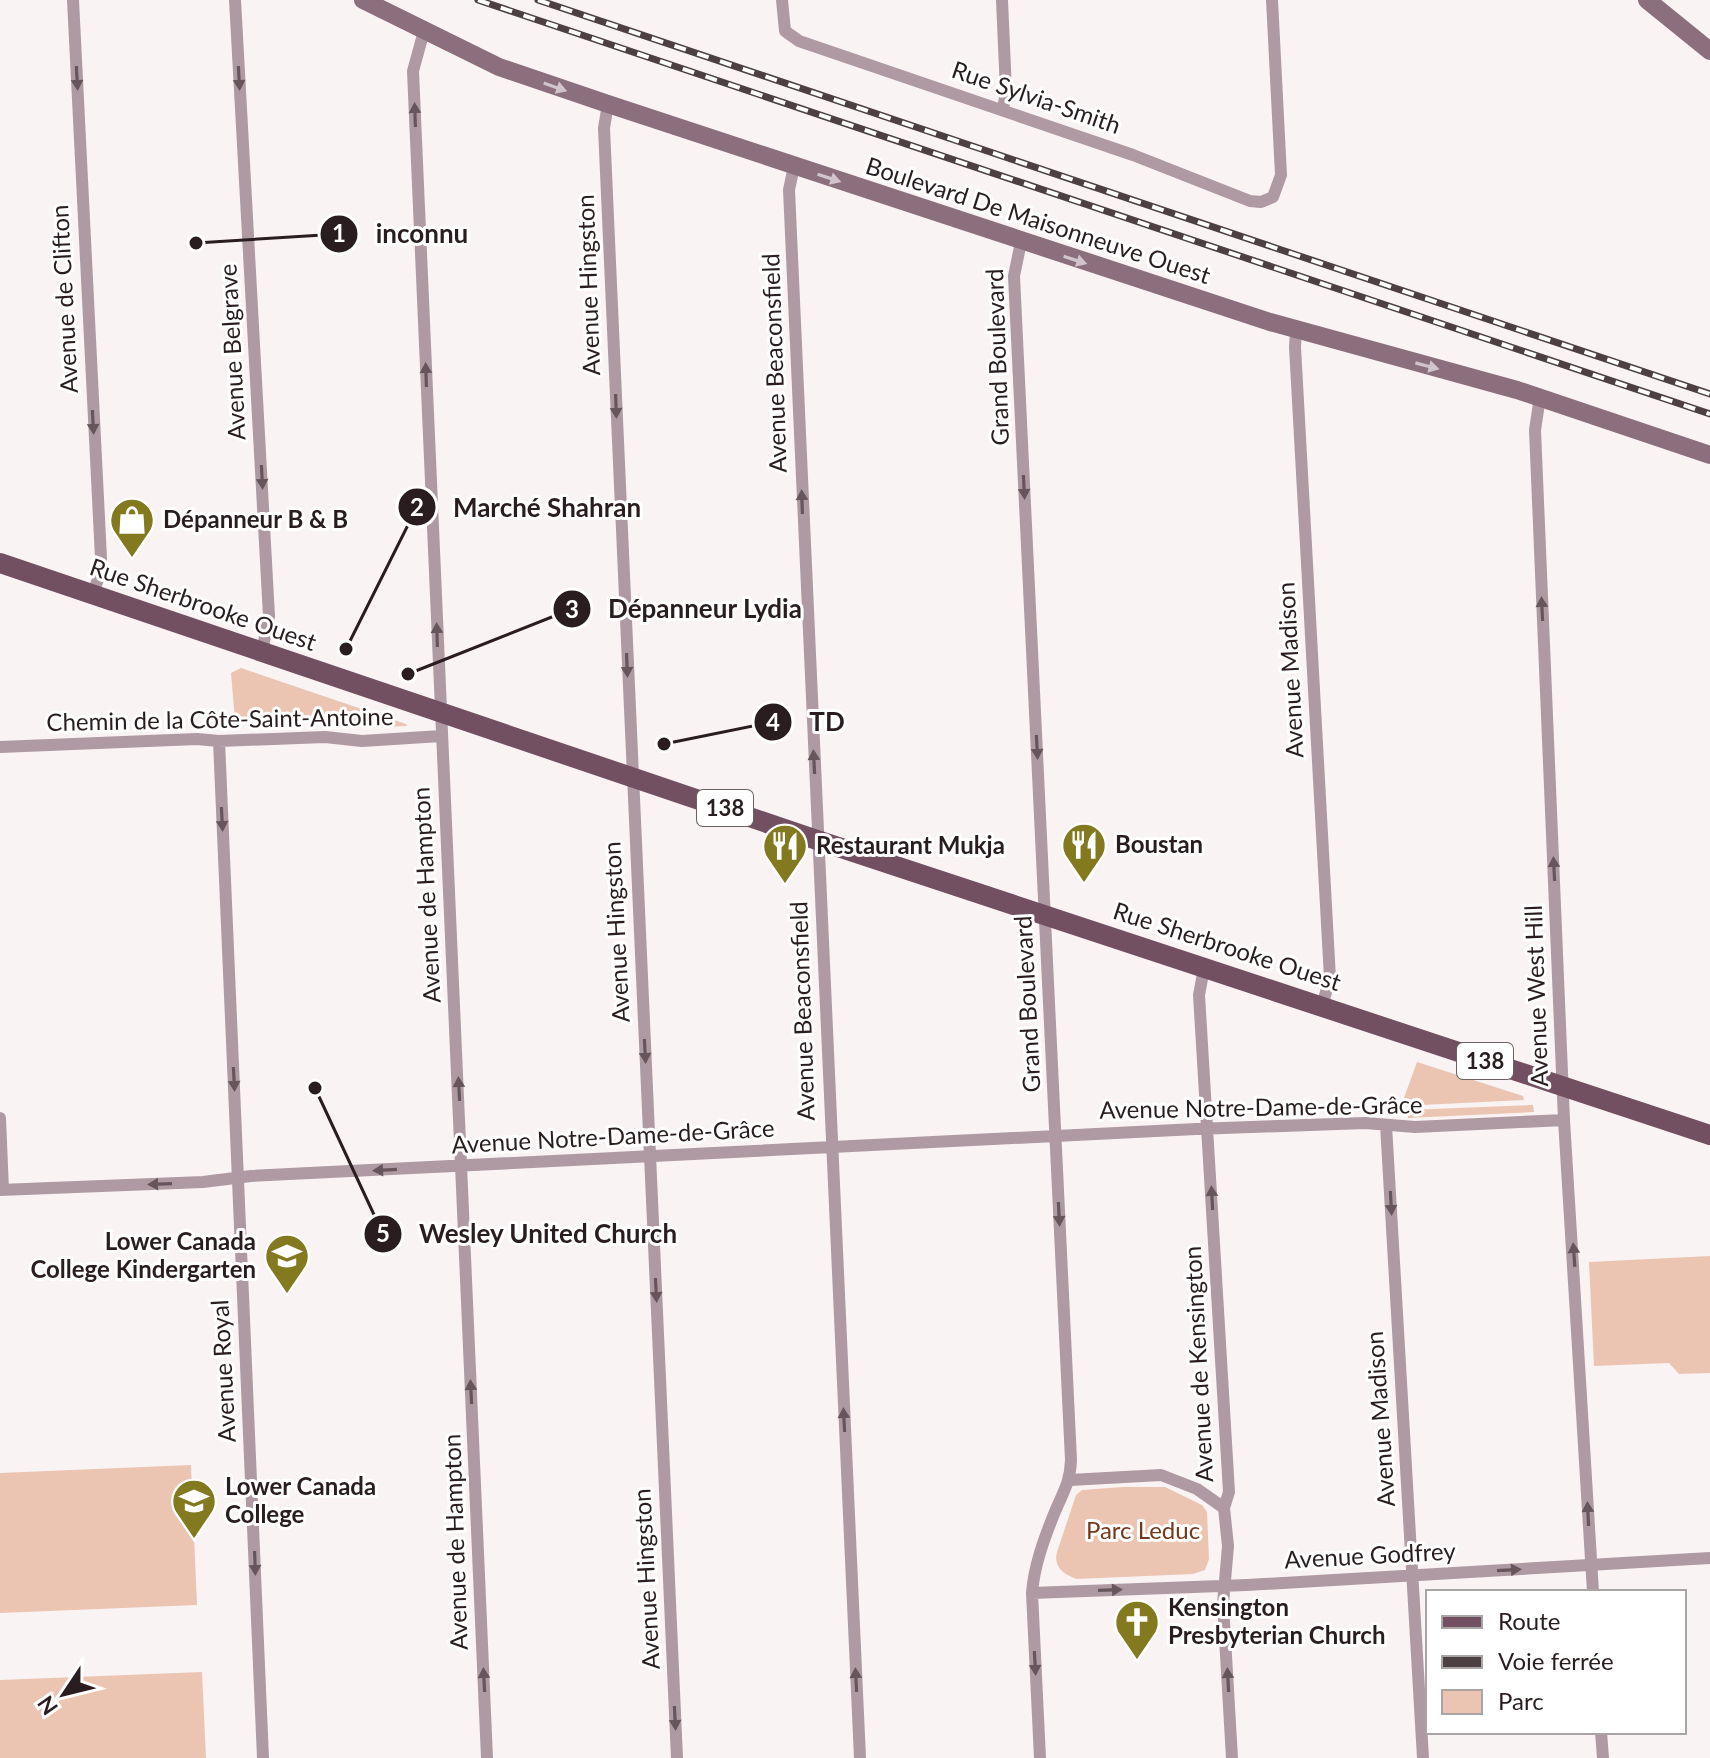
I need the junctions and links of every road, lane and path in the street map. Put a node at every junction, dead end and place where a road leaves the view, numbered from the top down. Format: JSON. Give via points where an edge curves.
{"nodes":[{"id":1,"x":73,"y":0,"type":"edge"},
{"id":2,"x":235,"y":0,"type":"edge"},
{"id":3,"x":363,"y":0,"type":"edge"},
{"id":4,"x":782,"y":0,"type":"edge"},
{"id":5,"x":1002,"y":0,"type":"edge"},
{"id":6,"x":1272,"y":0,"type":"edge"},
{"id":7,"x":1647,"y":0,"type":"edge"},
{"id":8,"x":424,"y":31,"type":"junction"},
{"id":9,"x":1710,"y":51,"type":"edge"},
{"id":10,"x":608,"y":104,"type":"junction"},
{"id":11,"x":1003,"y":110,"type":"junction"},
{"id":12,"x":794,"y":166,"type":"junction"},
{"id":13,"x":1021,"y":242,"type":"junction"},
{"id":14,"x":1296,"y":330,"type":"junction"},
{"id":15,"x":1540,"y":397,"type":"junction"},
{"id":16,"x":1710,"y":455,"type":"edge"},
{"id":17,"x":0,"y":563,"type":"edge"},
{"id":18,"x":93,"y":594,"type":"junction"},
{"id":19,"x":262,"y":652,"type":"junction"},
{"id":20,"x":441,"y":713,"type":"junction"},
{"id":21,"x":441,"y":736,"type":"junction"},
{"id":22,"x":219,"y":741,"type":"junction"},
{"id":23,"x":0,"y":747,"type":"edge"},
{"id":24,"x":632,"y":777,"type":"junction"},
{"id":25,"x":817,"y":840,"type":"junction"},
{"id":26,"x":1045,"y":914,"type":"junction"},
{"id":27,"x":1204,"y":968,"type":"junction"},
{"id":28,"x":1322,"y":1006,"type":"junction"},
{"id":29,"x":1564,"y":1087,"type":"junction"},
{"id":30,"x":0,"y":1118,"type":"edge"},
{"id":31,"x":1564,"y":1120,"type":"junction"},
{"id":32,"x":1386,"y":1125,"type":"junction"},
{"id":33,"x":1208,"y":1129,"type":"junction"},
{"id":34,"x":1710,"y":1135,"type":"edge"},
{"id":35,"x":1056,"y":1136,"type":"junction"},
{"id":36,"x":831,"y":1147,"type":"junction"},
{"id":37,"x":650,"y":1156,"type":"junction"},
{"id":38,"x":463,"y":1166,"type":"junction"},
{"id":39,"x":238,"y":1177,"type":"junction"},
{"id":40,"x":2,"y":1190,"type":"edge"},
{"id":41,"x":1070,"y":1480,"type":"junction"},
{"id":42,"x":1224,"y":1508,"type":"junction"},
{"id":43,"x":1710,"y":1558,"type":"edge"},
{"id":44,"x":1591,"y":1566,"type":"junction"},
{"id":45,"x":1413,"y":1576,"type":"junction"},
{"id":46,"x":1224,"y":1586,"type":"junction"},
{"id":47,"x":1593,"y":1590,"type":"edge"},
{"id":48,"x":1032,"y":1593,"type":"junction"},
{"id":49,"x":1601,"y":1734,"type":"edge"},
{"id":50,"x":263,"y":1758,"type":"edge"},
{"id":51,"x":487,"y":1758,"type":"edge"},
{"id":52,"x":677,"y":1758,"type":"edge"},
{"id":53,"x":860,"y":1758,"type":"edge"},
{"id":54,"x":1040,"y":1758,"type":"edge"},
{"id":55,"x":1232,"y":1758,"type":"edge"},
{"id":56,"x":1423,"y":1758,"type":"edge"},
{"id":57,"x":1603,"y":1758,"type":"edge"}],
"edges":[{"from":1,"to":18,"type":"street","name":"Avenue de Clifton","one_way":true,"via":[[101,558]]},
{"from":2,"to":19,"type":"street","name":"Avenue Belgrave","one_way":true,"via":[[268,591]]},
{"from":3,"to":8,"type":"street","name":"Boulevard De Maisonneuve Ouest"},
{"from":4,"to":11,"type":"street","name":"Rue Sylvia-Smith","via":[[785,31],[799,41]]},
{"from":5,"to":11,"type":"street"},
{"from":6,"to":11,"type":"street","name":"Rue Sylvia-Smith","via":[[1281,170],[1280,186],[1261,202]]},
{"from":7,"to":9,"type":"street"},
{"from":8,"to":10,"type":"street","name":"Boulevard De Maisonneuve Ouest","one_way":true,"via":[[506,70]]},
{"from":20,"to":8,"type":"street","name":"Avenue de Hampton","one_way":true,"via":[[413,71]]},
{"from":10,"to":12,"type":"street","name":"Boulevard De Maisonneuve Ouest"},
{"from":10,"to":24,"type":"street","name":"Avenue Hingston","one_way":true,"via":[[604,128]]},
{"from":12,"to":13,"type":"street","name":"Boulevard De Maisonneuve Ouest","one_way":true},
{"from":25,"to":12,"type":"street","name":"Avenue Beaconsfield","one_way":true,"via":[[789,190]]},
{"from":13,"to":14,"type":"street","name":"Boulevard De Maisonneuve Ouest","one_way":true},
{"from":13,"to":26,"type":"street","name":"Grand Boulevard","one_way":true,"via":[[1014,276]]},
{"from":14,"to":15,"type":"street","name":"Boulevard De Maisonneuve Ouest","one_way":true},
{"from":14,"to":28,"type":"street","name":"Avenue Madison","via":[[1329,972]]},
{"from":15,"to":16,"type":"street","name":"Boulevard De Maisonneuve Ouest"},
{"from":29,"to":15,"type":"street","name":"Avenue West Hill","one_way":true,"via":[[1535,430]]},
{"from":17,"to":18,"type":"main road","name":"Rue Sherbrooke Ouest","number":"138"},
{"from":18,"to":19,"type":"main road","name":"Rue Sherbrooke Ouest","number":"138"},
{"from":19,"to":20,"type":"main road","name":"Rue Sherbrooke Ouest","number":"138"},
{"from":20,"to":21,"type":"street","name":"Avenue de Hampton"},
{"from":20,"to":24,"type":"main road","name":"Rue Sherbrooke Ouest","number":"138"},
{"from":21,"to":22,"type":"street","name":"Chemin de la Côte-Saint-Antoine"},
{"from":38,"to":21,"type":"street","name":"Avenue de Hampton","one_way":true},
{"from":22,"to":23,"type":"street","name":"Chemin de la Côte-Saint-Antoine"},
{"from":22,"to":39,"type":"street","name":"Avenue Royal","one_way":true},
{"from":24,"to":25,"type":"main road","name":"Rue Sherbrooke Ouest","number":"138"},
{"from":24,"to":37,"type":"street","name":"Avenue Hingston","one_way":true},
{"from":25,"to":26,"type":"main road","name":"Rue Sherbrooke Ouest","number":"138"},
{"from":25,"to":36,"type":"street","name":"Avenue Beaconsfield"},
{"from":26,"to":27,"type":"main road","name":"Rue Sherbrooke Ouest","number":"138"},
{"from":26,"to":35,"type":"street","name":"Grand Boulevard"},
{"from":27,"to":28,"type":"main road","name":"Rue Sherbrooke Ouest","number":"138"},
{"from":27,"to":33,"type":"street","name":"Avenue de Kensington","via":[[1199,995]]},
{"from":28,"to":29,"type":"main road","name":"Rue Sherbrooke Ouest","number":"138"},
{"from":29,"to":31,"type":"street","name":"Avenue West Hill"},
{"from":29,"to":34,"type":"main road","name":"Rue Sherbrooke Ouest","number":"138"},
{"from":30,"to":40,"type":"street"},
{"from":31,"to":32,"type":"street","name":"Avenue Notre-Dame-de-Grâce"},
{"from":44,"to":31,"type":"street","name":"Avenue West Hill","one_way":true},
{"from":32,"to":33,"type":"street","name":"Avenue Notre-Dame-de-Grâce"},
{"from":32,"to":45,"type":"street","name":"Avenue Madison","one_way":true},
{"from":33,"to":35,"type":"street","name":"Avenue Notre-Dame-de-Grâce"},
{"from":42,"to":33,"type":"street","name":"Avenue de Kensington","one_way":true,"via":[[1229,1492]]},
{"from":35,"to":36,"type":"street","name":"Avenue Notre-Dame-de-Grâce"},
{"from":35,"to":41,"type":"street","name":"Grand Boulevard","one_way":true},
{"from":36,"to":37,"type":"street","name":"Avenue Notre-Dame-de-Grâce"},
{"from":53,"to":36,"type":"street","name":"Avenue Beaconsfield","one_way":true},
{"from":37,"to":38,"type":"street","name":"Avenue Notre-Dame-de-Grâce"},
{"from":37,"to":52,"type":"street","name":"Avenue Hingston","one_way":true},
{"from":38,"to":39,"type":"street","name":"Avenue Notre-Dame-de-Grâce","one_way":true},
{"from":51,"to":38,"type":"street","name":"Avenue de Hampton","one_way":true},
{"from":39,"to":40,"type":"street","name":"Avenue Notre-Dame-de-Grâce","one_way":true},
{"from":39,"to":50,"type":"street","name":"Avenue Royal","one_way":true},
{"from":41,"to":42,"type":"street","via":[[1161,1475],[1197,1489]]},
{"from":41,"to":48,"type":"street","name":"Grand Boulevard","via":[[1044,1542]]},
{"from":42,"to":46,"type":"street","name":"Avenue de Kensington"},
{"from":43,"to":44,"type":"street","name":"Avenue Godfrey"},
{"from":45,"to":44,"type":"street","name":"Avenue Godfrey","one_way":true},
{"from":44,"to":47,"type":"street","name":"Avenue West Hill"},
{"from":45,"to":46,"type":"street","name":"Avenue Godfrey"},
{"from":45,"to":56,"type":"street","name":"Avenue Madison"},
{"from":48,"to":46,"type":"street","name":"Avenue Godfrey","one_way":true},
{"from":55,"to":46,"type":"street","name":"Avenue de Kensington","one_way":true},
{"from":48,"to":54,"type":"street","name":"Grand Boulevard","one_way":true},
{"from":49,"to":57,"type":"street"}]}
